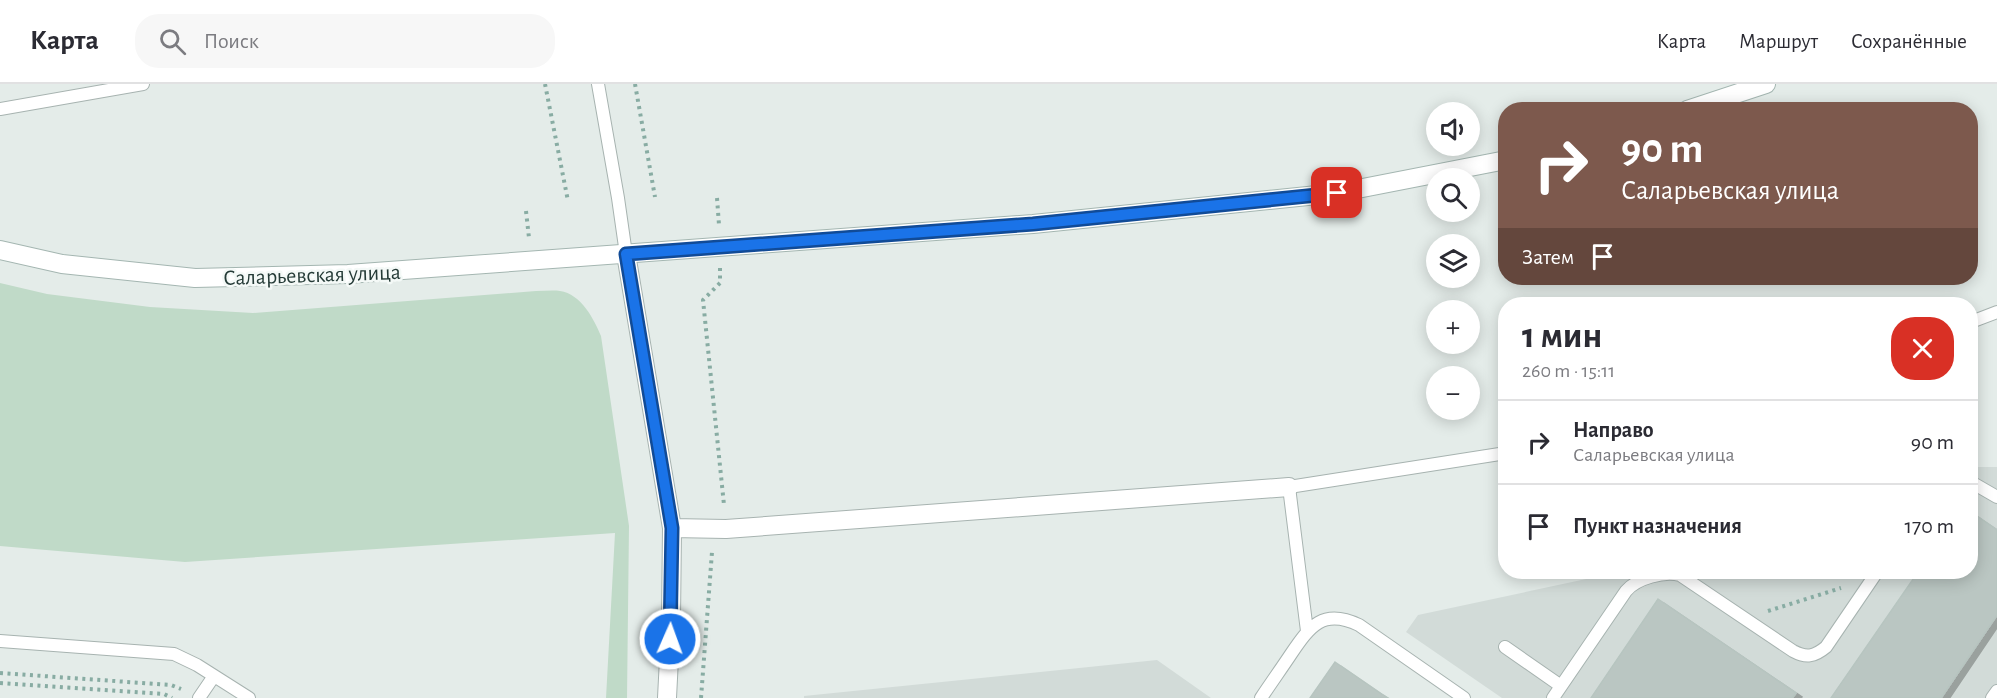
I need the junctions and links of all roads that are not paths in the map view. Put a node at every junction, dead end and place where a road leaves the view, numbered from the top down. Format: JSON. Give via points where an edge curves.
{"nodes":[{"id":1,"x":143,"y":84,"type":"edge"},
{"id":2,"x":598,"y":84,"type":"edge"},
{"id":3,"x":1766,"y":84,"type":"edge"},
{"id":4,"x":1711,"y":102,"type":"edge"},
{"id":5,"x":0,"y":109,"type":"edge"},
{"id":6,"x":1498,"y":162,"type":"edge"},
{"id":7,"x":0,"y":250,"type":"edge"},
{"id":8,"x":626,"y":254,"type":"junction"},
{"id":9,"x":1997,"y":312,"type":"edge"},
{"id":10,"x":1978,"y":319,"type":"edge"},
{"id":11,"x":1498,"y":454,"type":"edge"},
{"id":12,"x":1978,"y":486,"type":"edge"},
{"id":13,"x":1289,"y":487,"type":"junction"},
{"id":14,"x":1997,"y":497,"type":"edge"},
{"id":15,"x":672,"y":528,"type":"junction"},
{"id":16,"x":1645,"y":579,"type":"edge"},
{"id":17,"x":1686,"y":579,"type":"edge"},
{"id":18,"x":1872,"y":579,"type":"edge"},
{"id":19,"x":1307,"y":631,"type":"junction"},
{"id":20,"x":0,"y":641,"type":"edge"},
{"id":21,"x":1505,"y":647,"type":"dead end"},
{"id":22,"x":214,"y":676,"type":"junction"},
{"id":23,"x":1561,"y":686,"type":"junction"},
{"id":24,"x":1997,"y":691,"type":"edge"},
{"id":25,"x":200,"y":698,"type":"edge"},
{"id":26,"x":249,"y":698,"type":"edge"},
{"id":27,"x":667,"y":698,"type":"edge"},
{"id":28,"x":1261,"y":698,"type":"edge"},
{"id":29,"x":1464,"y":698,"type":"edge"},
{"id":30,"x":1553,"y":698,"type":"edge"},
{"id":31,"x":1992,"y":698,"type":"edge"}],
"edges":[{"from":1,"to":5,"type":"lane"},
{"from":2,"to":8,"type":"lane"},
{"from":3,"to":4,"type":"street"},
{"from":6,"to":8,"type":"street","name":"Саларьевская улица","via":[[1337,193],[1033,224]]},
{"from":7,"to":8,"type":"street","name":"Саларьевская улица","via":[[63,264],[195,278],[348,274]]},
{"from":8,"to":15,"type":"street"},
{"from":9,"to":10,"type":"lane"},
{"from":11,"to":13,"type":"lane"},
{"from":12,"to":14,"type":"lane"},
{"from":13,"to":15,"type":"street","via":[[726,529]]},
{"from":13,"to":19,"type":"lane"},
{"from":15,"to":27,"type":"street"},
{"from":16,"to":23,"type":"lane","via":[[1626,591]]},
{"from":17,"to":18,"type":"lane","via":[[1793,651],[1811,657],[1826,647]]},
{"from":19,"to":28,"type":"lane"},
{"from":19,"to":29,"type":"lane","via":[[1324,619],[1346,619]]},
{"from":20,"to":22,"type":"lane","via":[[174,654]]},
{"from":21,"to":23,"type":"lane"},
{"from":22,"to":25,"type":"lane"},
{"from":22,"to":26,"type":"lane"},
{"from":23,"to":30,"type":"lane"},
{"from":24,"to":31,"type":"lane"}]}
